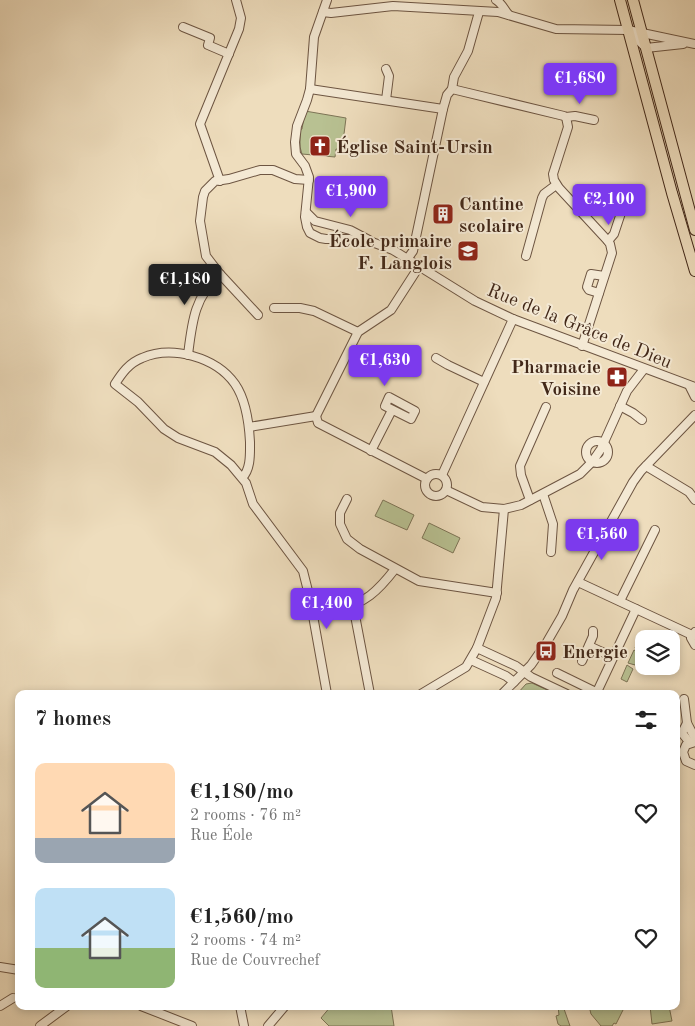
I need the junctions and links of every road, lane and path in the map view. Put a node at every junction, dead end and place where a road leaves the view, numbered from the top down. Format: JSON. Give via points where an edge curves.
{"nodes":[{"id":1,"x":236,"y":0,"type":"edge"},
{"id":2,"x":327,"y":0,"type":"edge"},
{"id":3,"x":440,"y":0,"type":"edge"},
{"id":4,"x":496,"y":0,"type":"edge"},
{"id":5,"x":620,"y":0,"type":"edge"},
{"id":6,"x":633,"y":0,"type":"edge"},
{"id":7,"x":440,"y":9,"type":"junction"},
{"id":8,"x":323,"y":12,"type":"junction"},
{"id":9,"x":479,"y":12,"type":"junction"},
{"id":10,"x":509,"y":15,"type":"junction"},
{"id":11,"x":183,"y":27,"type":"dead end"},
{"id":12,"x":625,"y":30,"type":"junction"},
{"id":13,"x":642,"y":33,"type":"junction"},
{"id":14,"x":695,"y":44,"type":"edge"},
{"id":15,"x":646,"y":48,"type":"junction"},
{"id":16,"x":229,"y":54,"type":"junction"},
{"id":17,"x":386,"y":69,"type":"dead end"},
{"id":18,"x":310,"y":89,"type":"junction"},
{"id":19,"x":452,"y":89,"type":"junction"},
{"id":20,"x":386,"y":100,"type":"junction"},
{"id":21,"x":443,"y":109,"type":"junction"},
{"id":22,"x":566,"y":117,"type":"junction"},
{"id":23,"x":594,"y":120,"type":"dead end"},
{"id":24,"x":309,"y":180,"type":"junction"},
{"id":25,"x":220,"y":181,"type":"junction"},
{"id":26,"x":556,"y":185,"type":"junction"},
{"id":27,"x":306,"y":212,"type":"junction"},
{"id":28,"x":621,"y":214,"type":"dead end"},
{"id":29,"x":315,"y":220,"type":"junction"},
{"id":30,"x":308,"y":230,"type":"junction"},
{"id":31,"x":695,"y":230,"type":"edge"},
{"id":32,"x":608,"y":241,"type":"junction"},
{"id":33,"x":372,"y":242,"type":"junction"},
{"id":34,"x":526,"y":256,"type":"dead end"},
{"id":35,"x":408,"y":258,"type":"junction"},
{"id":36,"x":420,"y":265,"type":"junction"},
{"id":37,"x":695,"y":271,"type":"edge"},
{"id":38,"x":220,"y":274,"type":"junction"},
{"id":39,"x":604,"y":276,"type":"junction"},
{"id":40,"x":599,"y":293,"type":"junction"},
{"id":41,"x":274,"y":308,"type":"dead end"},
{"id":42,"x":258,"y":315,"type":"dead end"},
{"id":43,"x":513,"y":319,"type":"junction"},
{"id":44,"x":358,"y":332,"type":"junction"},
{"id":45,"x":582,"y":346,"type":"junction"},
{"id":46,"x":188,"y":356,"type":"junction"},
{"id":47,"x":436,"y":358,"type":"dead end"},
{"id":48,"x":644,"y":369,"type":"junction"},
{"id":49,"x":484,"y":382,"type":"junction"},
{"id":50,"x":692,"y":387,"type":"edge"},
{"id":51,"x":695,"y":397,"type":"edge"},
{"id":52,"x":620,"y":406,"type":"junction"},
{"id":53,"x":546,"y":407,"type":"dead end"},
{"id":54,"x":392,"y":410,"type":"dead end"},
{"id":55,"x":694,"y":414,"type":"edge"},
{"id":56,"x":316,"y":416,"type":"junction"},
{"id":57,"x":642,"y":420,"type":"dead end"},
{"id":58,"x":249,"y":427,"type":"junction"},
{"id":59,"x":604,"y":442,"type":"junction"},
{"id":60,"x":371,"y":451,"type":"junction"},
{"id":61,"x":592,"y":462,"type":"junction"},
{"id":62,"x":646,"y":466,"type":"junction"},
{"id":63,"x":442,"y":475,"type":"junction"},
{"id":64,"x":242,"y":478,"type":"junction"},
{"id":65,"x":427,"y":479,"type":"junction"},
{"id":66,"x":446,"y":490,"type":"junction"},
{"id":67,"x":543,"y":494,"type":"junction"},
{"id":68,"x":347,"y":499,"type":"dead end"},
{"id":69,"x":530,"y":500,"type":"junction"},
{"id":70,"x":695,"y":500,"type":"edge"},
{"id":71,"x":504,"y":509,"type":"junction"},
{"id":72,"x":655,"y":530,"type":"dead end"},
{"id":73,"x":551,"y":552,"type":"dead end"},
{"id":74,"x":395,"y":569,"type":"junction"},
{"id":75,"x":578,"y":582,"type":"junction"},
{"id":76,"x":497,"y":593,"type":"junction"},
{"id":77,"x":310,"y":599,"type":"junction"},
{"id":78,"x":620,"y":601,"type":"junction"},
{"id":79,"x":353,"y":605,"type":"junction"},
{"id":80,"x":636,"y":609,"type":"junction"},
{"id":81,"x":593,"y":631,"type":"dead end"},
{"id":82,"x":694,"y":633,"type":"edge"},
{"id":83,"x":695,"y":645,"type":"edge"},
{"id":84,"x":589,"y":646,"type":"junction"},
{"id":85,"x":477,"y":648,"type":"junction"},
{"id":86,"x":613,"y":658,"type":"junction"},
{"id":87,"x":471,"y":660,"type":"junction"},
{"id":88,"x":582,"y":661,"type":"dead end"},
{"id":89,"x":525,"y":671,"type":"junction"},
{"id":90,"x":557,"y":673,"type":"dead end"},
{"id":91,"x":514,"y":682,"type":"junction"},
{"id":92,"x":326,"y":690,"type":"edge"},
{"id":93,"x":369,"y":690,"type":"edge"},
{"id":94,"x":428,"y":690,"type":"edge"},
{"id":95,"x":506,"y":690,"type":"edge"},
{"id":96,"x":559,"y":690,"type":"edge"},
{"id":97,"x":592,"y":690,"type":"edge"},
{"id":98,"x":599,"y":690,"type":"edge"},
{"id":99,"x":684,"y":699,"type":"dead end"},
{"id":100,"x":687,"y":723,"type":"junction"},
{"id":101,"x":691,"y":743,"type":"edge"},
{"id":102,"x":695,"y":765,"type":"edge"},
{"id":103,"x":0,"y":967,"type":"edge"},
{"id":104,"x":15,"y":969,"type":"edge"},
{"id":105,"x":13,"y":998,"type":"dead end"},
{"id":106,"x":0,"y":1006,"type":"edge"},
{"id":107,"x":62,"y":1010,"type":"edge"},
{"id":108,"x":151,"y":1010,"type":"edge"},
{"id":109,"x":241,"y":1010,"type":"edge"},
{"id":110,"x":282,"y":1010,"type":"edge"},
{"id":111,"x":40,"y":1026,"type":"edge"},
{"id":112,"x":192,"y":1026,"type":"edge"},
{"id":113,"x":244,"y":1026,"type":"edge"},
{"id":114,"x":268,"y":1026,"type":"edge"}],
"edges":[{"from":1,"to":16,"type":"street","via":[[241,18]]},
{"from":2,"to":8,"type":"street"},
{"from":3,"to":7,"type":"street"},
{"from":4,"to":10,"type":"street"},
{"from":5,"to":12,"type":"main road"},
{"from":6,"to":13,"type":"main road"},
{"from":7,"to":8,"type":"street","via":[[393,6]]},
{"from":7,"to":9,"type":"street"},
{"from":8,"to":18,"type":"street","via":[[312,48]]},
{"from":9,"to":10,"type":"street"},
{"from":9,"to":19,"type":"street","via":[[468,51],[454,77]]},
{"from":10,"to":12,"type":"street","via":[[556,29]]},
{"from":11,"to":16,"type":"street","via":[[210,38],[208,45]]},
{"from":12,"to":13,"type":"street"},
{"from":12,"to":15,"type":"street"},
{"from":12,"to":37,"type":"main road"},
{"from":13,"to":14,"type":"street"},
{"from":13,"to":15,"type":"main road"},
{"from":14,"to":15,"type":"street"},
{"from":15,"to":31,"type":"main road"},
{"from":16,"to":25,"type":"street","via":[[200,124]]},
{"from":17,"to":20,"type":"street","via":[[389,76]]},
{"from":18,"to":20,"type":"street"},
{"from":18,"to":24,"type":"street","via":[[295,142],[296,154],[307,170]]},
{"from":19,"to":21,"type":"street"},
{"from":19,"to":22,"type":"street"},
{"from":20,"to":21,"type":"street"},
{"from":21,"to":35,"type":"street","via":[[413,251]]},
{"from":22,"to":23,"type":"street"},
{"from":22,"to":26,"type":"street","via":[[568,127],[554,174]]},
{"from":24,"to":25,"type":"street","via":[[295,179],[273,170],[260,170]]},
{"from":24,"to":27,"type":"street"},
{"from":25,"to":38,"type":"street","via":[[201,205],[200,221],[204,253]]},
{"from":26,"to":32,"type":"street"},
{"from":26,"to":34,"type":"street","via":[[542,198]]},
{"from":27,"to":29,"type":"street"},
{"from":27,"to":30,"type":"street"},
{"from":28,"to":32,"type":"street"},
{"from":29,"to":30,"type":"street"},
{"from":29,"to":33,"type":"street","via":[[350,230]]},
{"from":30,"to":33,"type":"street","via":[[320,238]]},
{"from":32,"to":39,"type":"street","via":[[612,253]]},
{"from":33,"to":35,"type":"street","name":"Rue de la Grâce de Dieu"},
{"from":35,"to":36,"type":"street","name":"Rue de la Grâce de Dieu"},
{"from":36,"to":43,"type":"street","name":"Rue de la Grâce de Dieu","via":[[475,300]]},
{"from":36,"to":44,"type":"street","via":[[391,310]]},
{"from":38,"to":42,"type":"street"},
{"from":38,"to":46,"type":"street","via":[[209,284],[194,312]]},
{"from":39,"to":40,"type":"street"},
{"from":39,"to":40,"type":"street","via":[[591,274],[587,287]]},
{"from":40,"to":45,"type":"street"},
{"from":41,"to":44,"type":"street","via":[[314,310]]},
{"from":43,"to":45,"type":"street","name":"Rue de la Grâce de Dieu"},
{"from":43,"to":49,"type":"street"},
{"from":44,"to":56,"type":"street"},
{"from":45,"to":48,"type":"street","name":"Rue de la Grâce de Dieu"},
{"from":46,"to":58,"type":"street","via":[[216,365],[234,382],[244,403]]},
{"from":46,"to":64,"type":"street","via":[[161,353],[141,358],[127,367],[115,384],[164,429],[215,452]]},
{"from":47,"to":49,"type":"street"},
{"from":48,"to":50,"type":"street","name":"Rue de la Grâce de Dieu"},
{"from":48,"to":52,"type":"street"},
{"from":49,"to":63,"type":"street"},
{"from":50,"to":51,"type":"street"},
{"from":52,"to":57,"type":"street"},
{"from":52,"to":59,"type":"street"},
{"from":53,"to":69,"type":"street","via":[[520,466]]},
{"from":54,"to":60,"type":"street"},
{"from":55,"to":62,"type":"street"},
{"from":56,"to":58,"type":"street"},
{"from":56,"to":60,"type":"street","via":[[318,423]]},
{"from":58,"to":64,"type":"street","via":[[249,460]]},
{"from":59,"to":61,"type":"street","via":[[609,452],[606,460]]},
{"from":59,"to":61,"type":"street","via":[[593,441],[588,446],[587,456]]},
{"from":60,"to":65,"type":"street"},
{"from":61,"to":67,"type":"street","via":[[580,474]]},
{"from":62,"to":70,"type":"street","via":[[689,492]]},
{"from":62,"to":75,"type":"street","via":[[619,504]]},
{"from":63,"to":65,"type":"street","via":[[433,474]]},
{"from":63,"to":66,"type":"street","via":[[447,482]]},
{"from":64,"to":77,"type":"street","via":[[253,504],[303,570]]},
{"from":65,"to":66,"type":"street","via":[[425,486],[431,495],[438,496]]},
{"from":66,"to":71,"type":"street","via":[[482,507]]},
{"from":67,"to":69,"type":"street"},
{"from":67,"to":73,"type":"street","via":[[553,524]]},
{"from":68,"to":74,"type":"street","via":[[340,513],[345,536],[354,545]]},
{"from":69,"to":71,"type":"street"},
{"from":71,"to":76,"type":"street"},
{"from":72,"to":78,"type":"street"},
{"from":74,"to":76,"type":"street","via":[[419,581]]},
{"from":74,"to":79,"type":"street","via":[[370,596]]},
{"from":75,"to":78,"type":"street"},
{"from":75,"to":89,"type":"street","via":[[547,642]]},
{"from":76,"to":85,"type":"street"},
{"from":77,"to":79,"type":"street","via":[[335,606]]},
{"from":77,"to":92,"type":"street"},
{"from":78,"to":80,"type":"street"},
{"from":79,"to":93,"type":"street"},
{"from":80,"to":82,"type":"street"},
{"from":80,"to":86,"type":"street"},
{"from":81,"to":84,"type":"street"},
{"from":82,"to":83,"type":"street","via":[[692,640]]},
{"from":84,"to":86,"type":"street"},
{"from":84,"to":88,"type":"street"},
{"from":85,"to":87,"type":"street"},
{"from":85,"to":89,"type":"street"},
{"from":86,"to":98,"type":"street"},
{"from":87,"to":91,"type":"street"},
{"from":87,"to":94,"type":"street","via":[[460,672]]},
{"from":89,"to":91,"type":"street"},
{"from":89,"to":96,"type":"street"},
{"from":90,"to":97,"type":"street"},
{"from":91,"to":95,"type":"street"},
{"from":99,"to":100,"type":"street"},
{"from":100,"to":101,"type":"street"},
{"from":100,"to":101,"type":"street","via":[[682,733]]},
{"from":101,"to":102,"type":"street","via":[[684,759]]},
{"from":103,"to":104,"type":"street"},
{"from":105,"to":106,"type":"street"},
{"from":107,"to":111,"type":"street"},
{"from":108,"to":112,"type":"street"},
{"from":109,"to":113,"type":"street"},
{"from":110,"to":114,"type":"street"}]}
